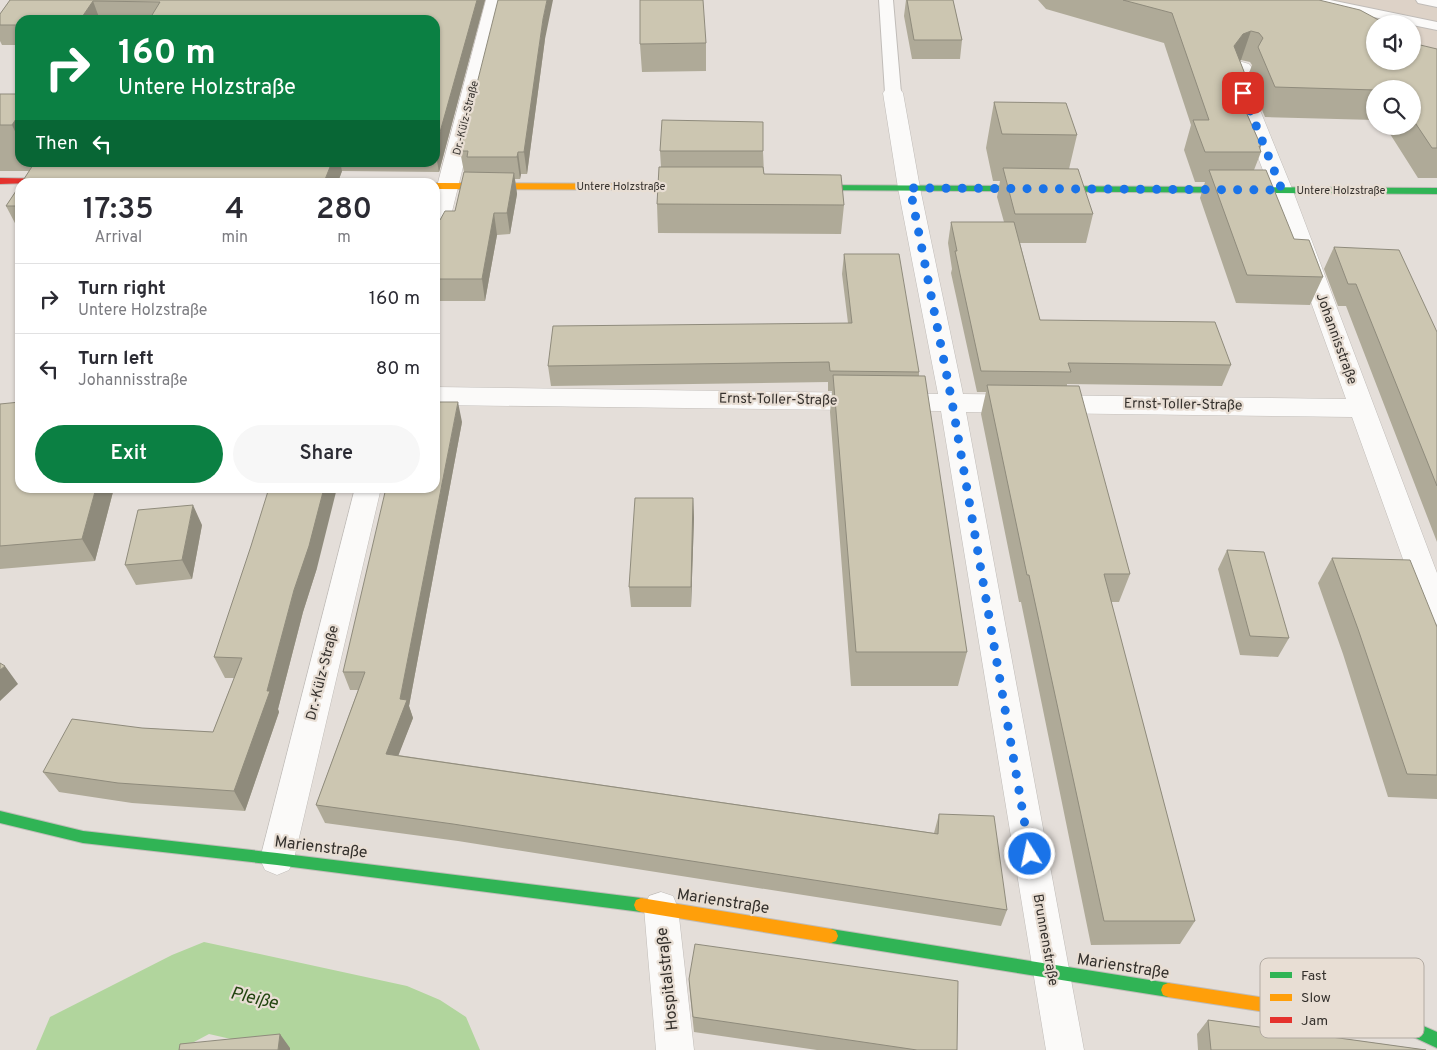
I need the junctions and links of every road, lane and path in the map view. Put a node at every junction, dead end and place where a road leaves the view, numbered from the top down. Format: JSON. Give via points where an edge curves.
{"nodes":[{"id":1,"x":495,"y":0,"type":"edge"},
{"id":2,"x":886,"y":0,"type":"edge"},
{"id":3,"x":1310,"y":0,"type":"edge"},
{"id":4,"x":1423,"y":0,"type":"edge"},
{"id":5,"x":1437,"y":3,"type":"edge"},
{"id":6,"x":1437,"y":26,"type":"edge"},
{"id":7,"x":1242,"y":68,"type":"edge"},
{"id":8,"x":893,"y":93,"type":"joint"},
{"id":9,"x":0,"y":181,"type":"edge"},
{"id":10,"x":15,"y":181,"type":"edge"},
{"id":11,"x":442,"y":186,"type":"edge"},
{"id":12,"x":704,"y":187,"type":"edge"},
{"id":13,"x":792,"y":188,"type":"edge"},
{"id":14,"x":910,"y":188,"type":"junction"},
{"id":15,"x":1282,"y":190,"type":"junction"},
{"id":16,"x":1437,"y":191,"type":"edge"},
{"id":17,"x":440,"y":200,"type":"edge"},
{"id":18,"x":440,"y":396,"type":"edge"},
{"id":19,"x":952,"y":402,"type":"junction"},
{"id":20,"x":1361,"y":408,"type":"junction"},
{"id":21,"x":367,"y":493,"type":"edge"},
{"id":22,"x":1437,"y":612,"type":"edge"},
{"id":23,"x":0,"y":817,"type":"edge"},
{"id":24,"x":277,"y":859,"type":"junction"},
{"id":25,"x":661,"y":908,"type":"junction"},
{"id":26,"x":1050,"y":972,"type":"junction"},
{"id":27,"x":1260,"y":1004,"type":"edge"},
{"id":28,"x":1424,"y":1034,"type":"edge"},
{"id":29,"x":1437,"y":1040,"type":"edge"},
{"id":30,"x":675,"y":1050,"type":"edge"},
{"id":31,"x":1065,"y":1050,"type":"edge"}],
"edges":[{"from":1,"to":11,"type":"street","name":"Dr.-Külz-Straße"},
{"from":2,"to":8,"type":"lane"},
{"from":3,"to":6,"type":"lane"},
{"from":4,"to":5,"type":"lane"},
{"from":7,"to":15,"type":"street","name":"Johannisstraße","via":[[1236,76]]},
{"from":8,"to":14,"type":"street","name":"Brunnenstraße"},
{"from":9,"to":10,"type":"street"},
{"from":11,"to":12,"type":"street","name":"Untere Holzstraße"},
{"from":11,"to":17,"type":"street","name":"Dr.-Külz-Straße"},
{"from":13,"to":14,"type":"street","name":"Untere Holzstraße"},
{"from":14,"to":15,"type":"street","name":"Untere Holzstraße"},
{"from":14,"to":19,"type":"street","name":"Brunnenstraße"},
{"from":15,"to":16,"type":"street","name":"Untere Holzstraße"},
{"from":15,"to":20,"type":"street","name":"Johannisstraße"},
{"from":18,"to":19,"type":"street","name":"Ernst-Toller-Straße"},
{"from":19,"to":20,"type":"street","name":"Ernst-Toller-Straße"},
{"from":19,"to":26,"type":"street","name":"Brunnenstraße"},
{"from":20,"to":22,"type":"street","name":"Johannisstraße"},
{"from":21,"to":24,"type":"street","name":"Dr.-Külz-Straße"},
{"from":23,"to":24,"type":"street","name":"Marienstraße","via":[[83,837]]},
{"from":24,"to":25,"type":"street","name":"Marienstraße"},
{"from":25,"to":26,"type":"street","name":"Marienstraße"},
{"from":25,"to":30,"type":"street","name":"Hospitalstraße"},
{"from":26,"to":27,"type":"street","name":"Marienstraße"},
{"from":26,"to":31,"type":"street","name":"Brunnenstraße"},
{"from":28,"to":29,"type":"street","name":"Marienstraße"}]}
